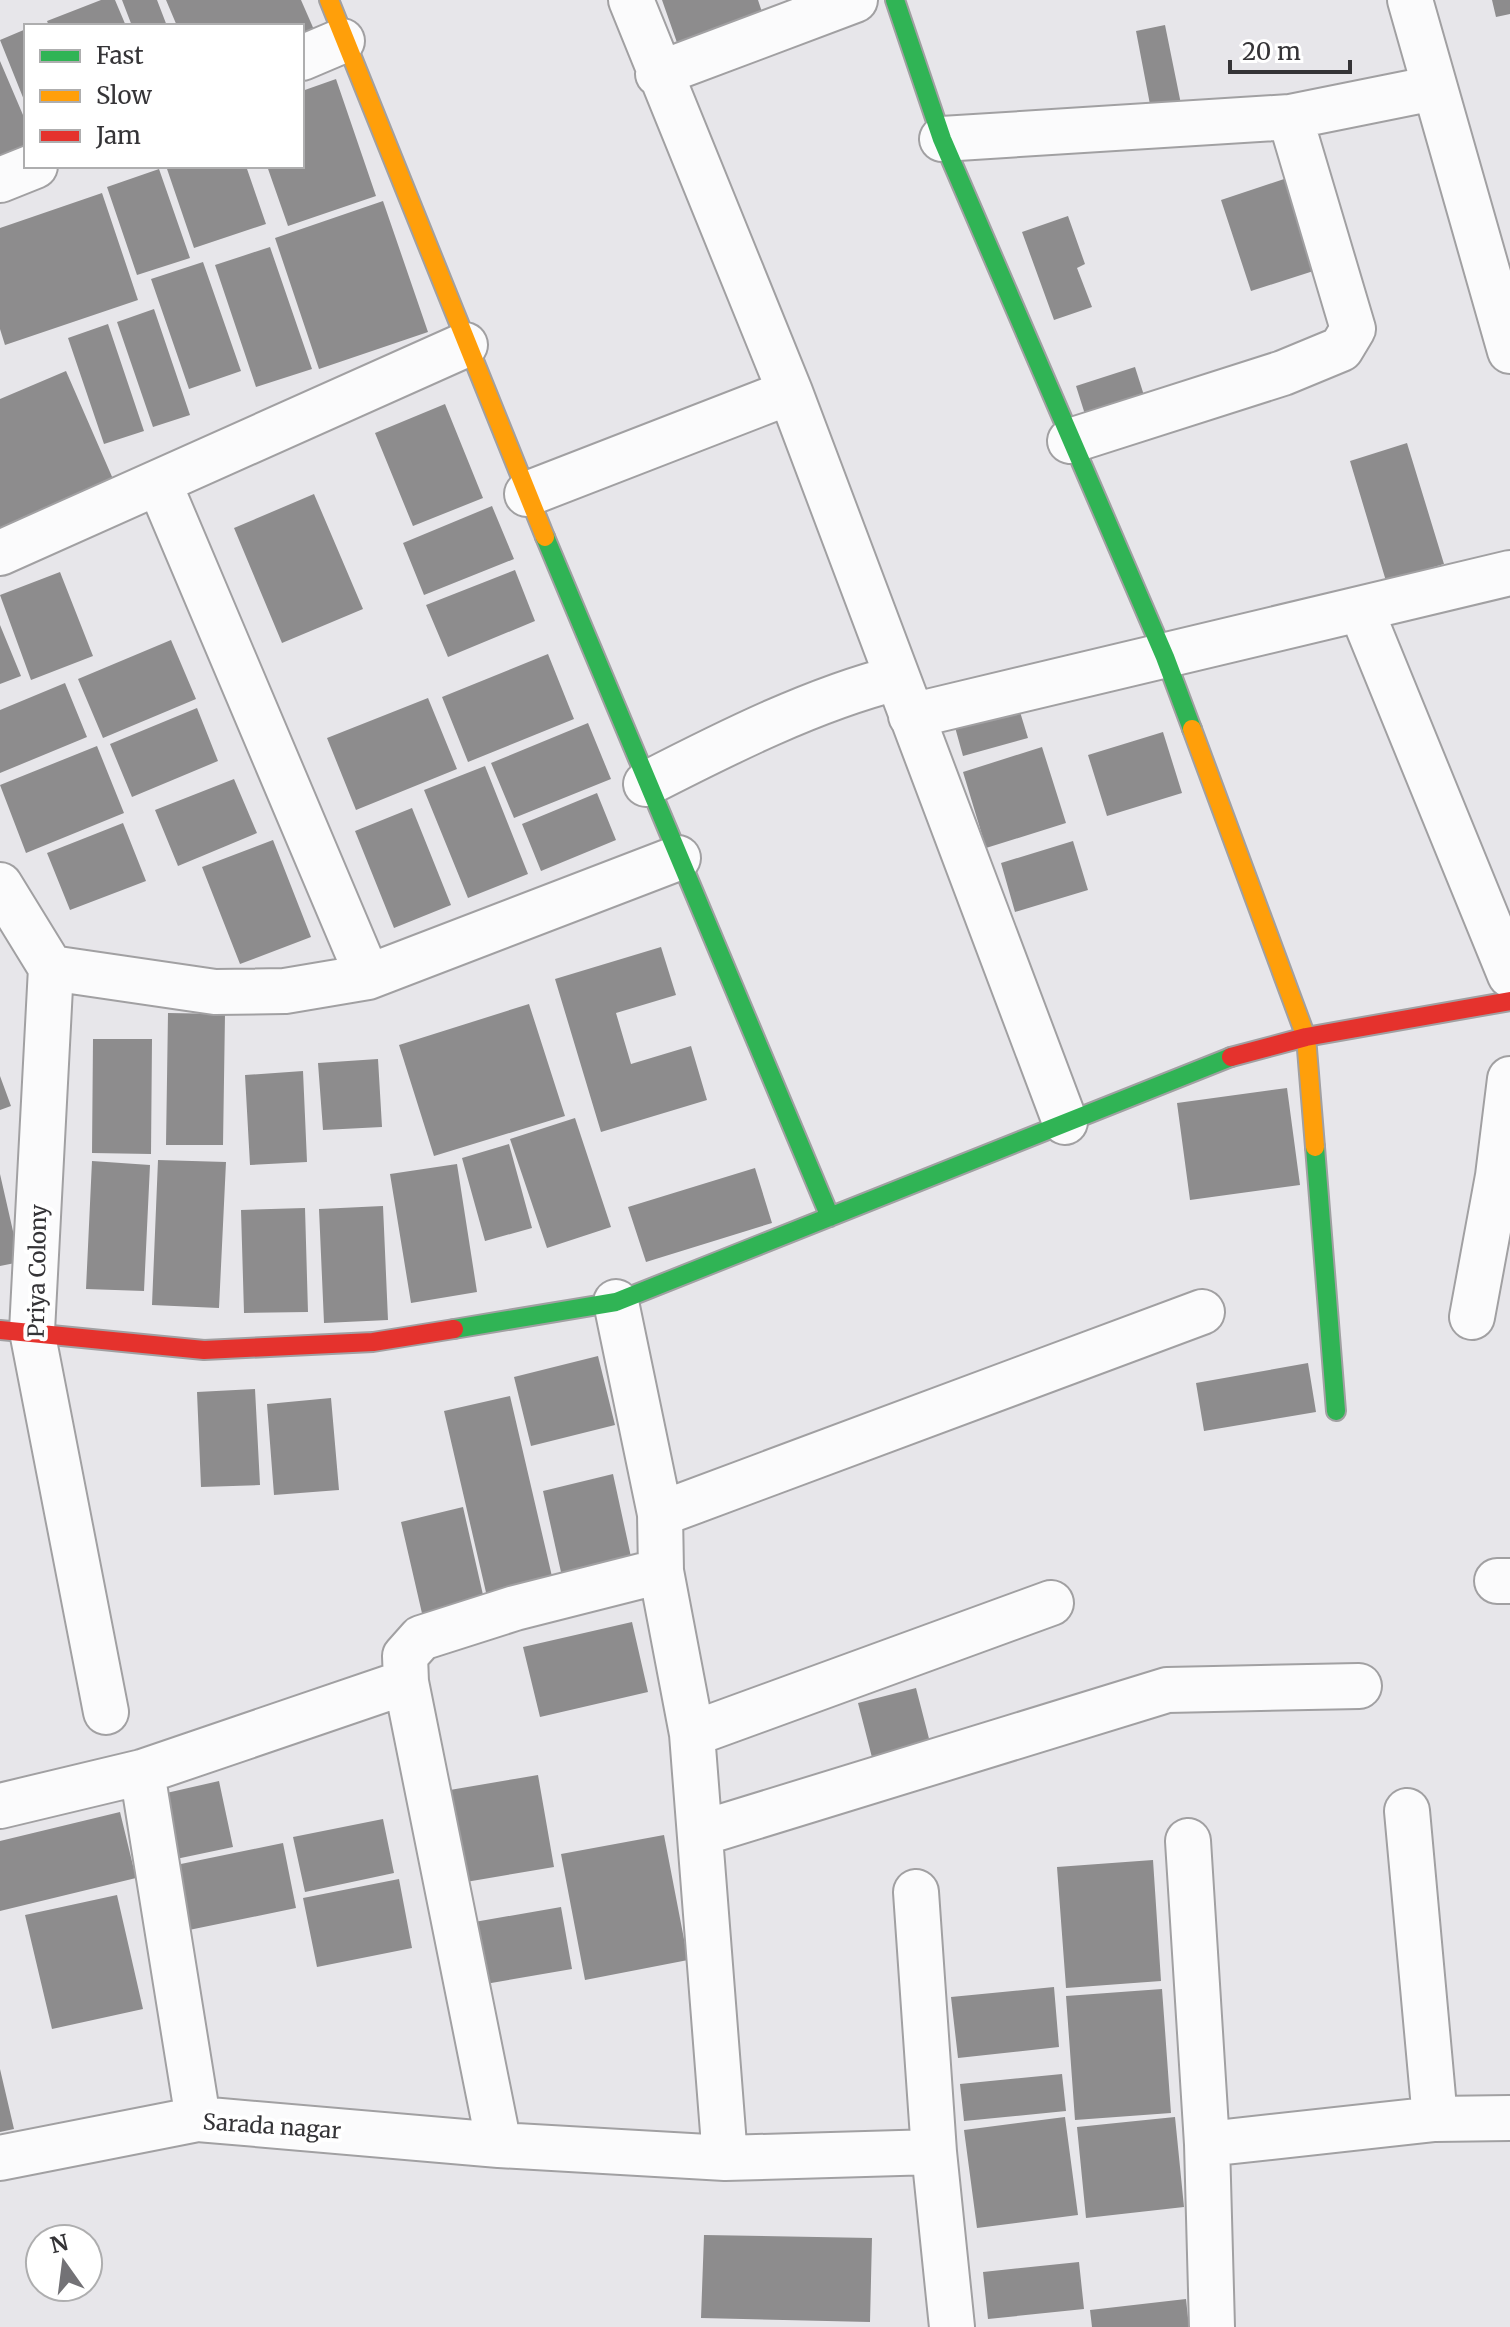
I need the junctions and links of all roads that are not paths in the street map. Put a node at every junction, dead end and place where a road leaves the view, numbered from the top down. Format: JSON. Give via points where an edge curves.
{"nodes":[{"id":1,"x":329,"y":0,"type":"edge"},
{"id":2,"x":631,"y":0,"type":"edge"},
{"id":3,"x":855,"y":0,"type":"edge"},
{"id":4,"x":895,"y":0,"type":"edge"},
{"id":5,"x":1410,"y":0,"type":"edge"},
{"id":6,"x":342,"y":41,"type":"junction"},
{"id":7,"x":304,"y":57,"type":"edge"},
{"id":8,"x":658,"y":74,"type":"junction"},
{"id":9,"x":1434,"y":88,"type":"junction"},
{"id":10,"x":1290,"y":117,"type":"junction"},
{"id":11,"x":942,"y":139,"type":"junction"},
{"id":12,"x":30,"y":168,"type":"edge"},
{"id":13,"x":0,"y":180,"type":"edge"},
{"id":14,"x":465,"y":345,"type":"junction"},
{"id":15,"x":1510,"y":351,"type":"edge"},
{"id":16,"x":790,"y":392,"type":"junction"},
{"id":17,"x":1070,"y":441,"type":"junction"},
{"id":18,"x":159,"y":483,"type":"junction"},
{"id":19,"x":527,"y":494,"type":"junction"},
{"id":20,"x":0,"y":553,"type":"edge"},
{"id":21,"x":1510,"y":573,"type":"edge"},
{"id":22,"x":1361,"y":610,"type":"junction"},
{"id":23,"x":1165,"y":657,"type":"junction"},
{"id":24,"x":904,"y":697,"type":"junction"},
{"id":25,"x":646,"y":784,"type":"junction"},
{"id":26,"x":678,"y":858,"type":"junction"},
{"id":27,"x":0,"y":885,"type":"edge"},
{"id":28,"x":51,"y":968,"type":"junction"},
{"id":29,"x":1510,"y":975,"type":"edge"},
{"id":30,"x":368,"y":977,"type":"junction"},
{"id":31,"x":1510,"y":1001,"type":"edge"},
{"id":32,"x":1306,"y":1037,"type":"junction"},
{"id":33,"x":1510,"y":1079,"type":"edge"},
{"id":34,"x":1065,"y":1122,"type":"junction"},
{"id":35,"x":830,"y":1217,"type":"junction"},
{"id":36,"x":616,"y":1302,"type":"junction"},
{"id":37,"x":1202,"y":1312,"type":"dead end"},
{"id":38,"x":1472,"y":1317,"type":"dead end"},
{"id":39,"x":16,"y":1331,"type":"edge"},
{"id":40,"x":1336,"y":1411,"type":"dead end"},
{"id":41,"x":660,"y":1514,"type":"junction"},
{"id":42,"x":661,"y":1571,"type":"junction"},
{"id":43,"x":1051,"y":1603,"type":"dead end"},
{"id":44,"x":406,"y":1682,"type":"junction"},
{"id":45,"x":1359,"y":1686,"type":"dead end"},
{"id":46,"x":106,"y":1712,"type":"dead end"},
{"id":47,"x":692,"y":1734,"type":"junction"},
{"id":48,"x":142,"y":1772,"type":"junction"},
{"id":49,"x":0,"y":1806,"type":"edge"},
{"id":50,"x":1407,"y":1811,"type":"dead end"},
{"id":51,"x":702,"y":1833,"type":"junction"},
{"id":52,"x":1188,"y":1841,"type":"dead end"},
{"id":53,"x":916,"y":1892,"type":"dead end"},
{"id":54,"x":1510,"y":2118,"type":"edge"},
{"id":55,"x":198,"y":2119,"type":"junction"},
{"id":56,"x":1435,"y":2119,"type":"junction"},
{"id":57,"x":1207,"y":2144,"type":"junction"},
{"id":58,"x":499,"y":2145,"type":"junction"},
{"id":59,"x":934,"y":2152,"type":"junction"},
{"id":60,"x":0,"y":2158,"type":"edge"},
{"id":61,"x":725,"y":2158,"type":"junction"},
{"id":62,"x":952,"y":2327,"type":"edge"},
{"id":63,"x":1212,"y":2327,"type":"edge"}],
"edges":[{"from":1,"to":6,"type":"street"},
{"from":2,"to":8,"type":"street"},
{"from":3,"to":8,"type":"street"},
{"from":4,"to":11,"type":"street"},
{"from":5,"to":9,"type":"street"},
{"from":6,"to":7,"type":"street"},
{"from":6,"to":14,"type":"street"},
{"from":8,"to":16,"type":"street"},
{"from":9,"to":10,"type":"street"},
{"from":9,"to":15,"type":"street"},
{"from":10,"to":11,"type":"street"},
{"from":10,"to":17,"type":"street","via":[[1353,329],[1341,349],[1283,373]]},
{"from":11,"to":17,"type":"street"},
{"from":12,"to":13,"type":"street"},
{"from":14,"to":18,"type":"street"},
{"from":14,"to":19,"type":"street"},
{"from":16,"to":19,"type":"street"},
{"from":16,"to":24,"type":"street"},
{"from":17,"to":23,"type":"street"},
{"from":18,"to":20,"type":"street"},
{"from":18,"to":30,"type":"street"},
{"from":19,"to":25,"type":"street"},
{"from":21,"to":22,"type":"street"},
{"from":22,"to":23,"type":"street"},
{"from":22,"to":29,"type":"street"},
{"from":23,"to":24,"type":"street"},
{"from":23,"to":32,"type":"street"},
{"from":24,"to":25,"type":"street","via":[[860,688]]},
{"from":24,"to":34,"type":"street"},
{"from":25,"to":26,"type":"street"},
{"from":26,"to":30,"type":"street"},
{"from":26,"to":35,"type":"street"},
{"from":27,"to":28,"type":"street"},
{"from":28,"to":30,"type":"street","via":[[215,992],[285,991]]},
{"from":28,"to":39,"type":"street","name":"Priya Colony"},
{"from":31,"to":32,"type":"street"},
{"from":32,"to":34,"type":"street","via":[[1230,1057]]},
{"from":32,"to":40,"type":"street"},
{"from":33,"to":38,"type":"street"},
{"from":34,"to":35,"type":"street"},
{"from":35,"to":36,"type":"street"},
{"from":36,"to":39,"type":"street","via":[[358,1342],[204,1350]]},
{"from":36,"to":41,"type":"street"},
{"from":37,"to":41,"type":"street"},
{"from":39,"to":46,"type":"street","name":"Priya Colony"},
{"from":41,"to":42,"type":"street"},
{"from":42,"to":44,"type":"street","via":[[421,1638],[405,1656]]},
{"from":42,"to":47,"type":"street"},
{"from":43,"to":47,"type":"street"},
{"from":44,"to":48,"type":"street"},
{"from":44,"to":58,"type":"street"},
{"from":45,"to":51,"type":"street","via":[[1167,1690]]},
{"from":47,"to":51,"type":"street"},
{"from":48,"to":49,"type":"street"},
{"from":48,"to":55,"type":"street"},
{"from":50,"to":56,"type":"street"},
{"from":51,"to":61,"type":"street"},
{"from":52,"to":57,"type":"street"},
{"from":53,"to":59,"type":"street"},
{"from":54,"to":56,"type":"street"},
{"from":55,"to":58,"type":"street","name":"Sarada nagar"},
{"from":55,"to":60,"type":"street","name":"Sarada nagar"},
{"from":56,"to":57,"type":"street"},
{"from":57,"to":63,"type":"street"},
{"from":58,"to":61,"type":"street","name":"Sarada nagar"},
{"from":59,"to":61,"type":"street","name":"Sarada nagar"},
{"from":59,"to":62,"type":"street"}]}
